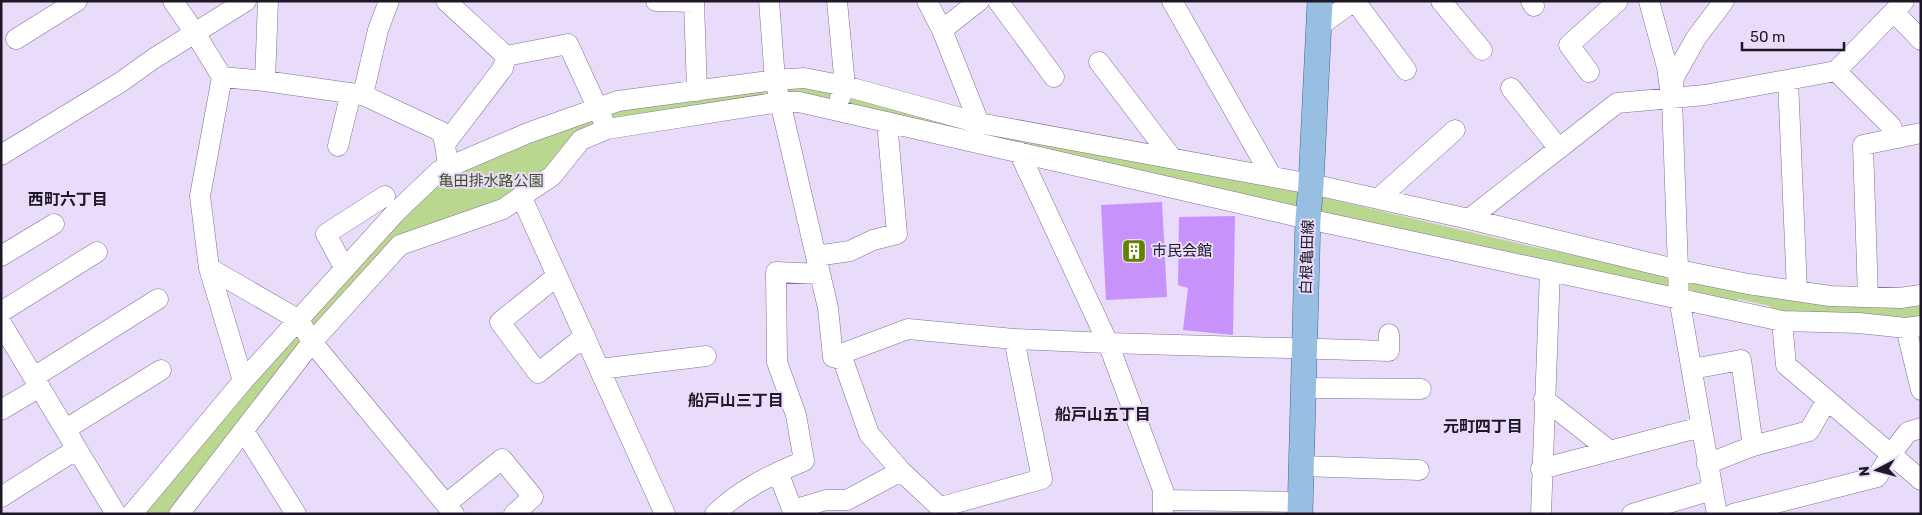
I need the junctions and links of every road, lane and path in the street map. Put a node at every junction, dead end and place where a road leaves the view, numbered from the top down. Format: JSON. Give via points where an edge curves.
{"nodes":[{"id":1,"x":77,"y":1,"type":"edge"},
{"id":2,"x":173,"y":1,"type":"edge"},
{"id":3,"x":246,"y":1,"type":"edge"},
{"id":4,"x":268,"y":1,"type":"edge"},
{"id":5,"x":389,"y":1,"type":"edge"},
{"id":6,"x":446,"y":1,"type":"edge"},
{"id":7,"x":656,"y":1,"type":"edge"},
{"id":8,"x":769,"y":1,"type":"edge"},
{"id":9,"x":837,"y":1,"type":"edge"},
{"id":10,"x":927,"y":1,"type":"edge"},
{"id":11,"x":979,"y":1,"type":"edge"},
{"id":12,"x":998,"y":1,"type":"edge"},
{"id":13,"x":1172,"y":1,"type":"edge"},
{"id":14,"x":1320,"y":1,"type":"edge"},
{"id":15,"x":1354,"y":1,"type":"edge"},
{"id":16,"x":1441,"y":1,"type":"edge"},
{"id":17,"x":1618,"y":1,"type":"edge"},
{"id":18,"x":1649,"y":1,"type":"edge"},
{"id":19,"x":1724,"y":1,"type":"edge"},
{"id":20,"x":1899,"y":7,"type":"edge"},
{"id":21,"x":1319,"y":26,"type":"junction"},
{"id":22,"x":942,"y":30,"type":"junction"},
{"id":23,"x":195,"y":33,"type":"junction"},
{"id":24,"x":16,"y":39,"type":"dead end"},
{"id":25,"x":1921,"y":40,"type":"edge"},
{"id":26,"x":1482,"y":50,"type":"dead end"},
{"id":27,"x":506,"y":56,"type":"junction"},
{"id":28,"x":1099,"y":62,"type":"dead end"},
{"id":29,"x":1406,"y":70,"type":"dead end"},
{"id":30,"x":1836,"y":71,"type":"junction"},
{"id":31,"x":1589,"y":72,"type":"dead end"},
{"id":32,"x":222,"y":77,"type":"junction"},
{"id":33,"x":1054,"y":77,"type":"dead end"},
{"id":34,"x":775,"y":80,"type":"junction"},
{"id":35,"x":1788,"y":80,"type":"junction"},
{"id":36,"x":265,"y":81,"type":"junction"},
{"id":37,"x":845,"y":86,"type":"junction"},
{"id":38,"x":1511,"y":88,"type":"dead end"},
{"id":39,"x":697,"y":91,"type":"junction"},
{"id":40,"x":357,"y":94,"type":"junction"},
{"id":41,"x":1672,"y":98,"type":"junction"},
{"id":42,"x":780,"y":102,"type":"junction"},
{"id":43,"x":598,"y":108,"type":"junction"},
{"id":44,"x":834,"y":110,"type":"junction"},
{"id":45,"x":887,"y":122,"type":"junction"},
{"id":46,"x":979,"y":123,"type":"junction"},
{"id":47,"x":606,"y":129,"type":"junction"},
{"id":48,"x":1455,"y":130,"type":"dead end"},
{"id":49,"x":1921,"y":133,"type":"edge"},
{"id":50,"x":1895,"y":137,"type":"junction"},
{"id":51,"x":445,"y":144,"type":"junction"},
{"id":52,"x":338,"y":146,"type":"dead end"},
{"id":53,"x":1559,"y":149,"type":"junction"},
{"id":54,"x":1019,"y":152,"type":"junction"},
{"id":55,"x":1,"y":155,"type":"edge"},
{"id":56,"x":1172,"y":158,"type":"junction"},
{"id":57,"x":444,"y":169,"type":"junction"},
{"id":58,"x":1272,"y":177,"type":"junction"},
{"id":59,"x":1311,"y":184,"type":"junction"},
{"id":60,"x":521,"y":196,"type":"junction"},
{"id":61,"x":1378,"y":199,"type":"junction"},
{"id":62,"x":391,"y":204,"type":"junction"},
{"id":63,"x":1308,"y":219,"type":"junction"},
{"id":64,"x":1469,"y":219,"type":"junction"},
{"id":65,"x":54,"y":224,"type":"dead end"},
{"id":66,"x":97,"y":252,"type":"dead end"},
{"id":67,"x":1,"y":256,"type":"edge"},
{"id":68,"x":818,"y":265,"type":"junction"},
{"id":69,"x":209,"y":268,"type":"junction"},
{"id":70,"x":345,"y":269,"type":"junction"},
{"id":71,"x":1550,"y":270,"type":"junction"},
{"id":72,"x":1678,"y":270,"type":"junction"},
{"id":73,"x":558,"y":276,"type":"junction"},
{"id":74,"x":1797,"y":291,"type":"junction"},
{"id":75,"x":1921,"y":295,"type":"edge"},
{"id":76,"x":1868,"y":297,"type":"junction"},
{"id":77,"x":1679,"y":298,"type":"junction"},
{"id":78,"x":158,"y":299,"type":"dead end"},
{"id":79,"x":1,"y":312,"type":"edge"},
{"id":80,"x":300,"y":320,"type":"junction"},
{"id":81,"x":1782,"y":321,"type":"junction"},
{"id":82,"x":1,"y":323,"type":"edge"},
{"id":83,"x":1914,"y":327,"type":"edge"},
{"id":84,"x":1389,"y":334,"type":"dead end"},
{"id":85,"x":584,"y":336,"type":"junction"},
{"id":86,"x":1014,"y":338,"type":"junction"},
{"id":87,"x":312,"y":342,"type":"junction"},
{"id":88,"x":1108,"y":343,"type":"junction"},
{"id":89,"x":1305,"y":349,"type":"junction"},
{"id":90,"x":706,"y":356,"type":"dead end"},
{"id":91,"x":833,"y":357,"type":"junction"},
{"id":92,"x":1692,"y":368,"type":"junction"},
{"id":93,"x":600,"y":369,"type":"junction"},
{"id":94,"x":161,"y":370,"type":"dead end"},
{"id":95,"x":243,"y":381,"type":"junction"},
{"id":96,"x":37,"y":382,"type":"junction"},
{"id":97,"x":1304,"y":388,"type":"junction"},
{"id":98,"x":1421,"y":389,"type":"dead end"},
{"id":99,"x":1921,"y":390,"type":"edge"},
{"id":100,"x":1544,"y":399,"type":"junction"},
{"id":101,"x":1827,"y":400,"type":"junction"},
{"id":102,"x":1,"y":410,"type":"edge"},
{"id":103,"x":1702,"y":427,"type":"junction"},
{"id":104,"x":1921,"y":428,"type":"edge"},
{"id":105,"x":66,"y":429,"type":"junction"},
{"id":106,"x":244,"y":430,"type":"junction"},
{"id":107,"x":1753,"y":446,"type":"junction"},
{"id":108,"x":77,"y":449,"type":"junction"},
{"id":109,"x":1610,"y":451,"type":"junction"},
{"id":110,"x":1891,"y":454,"type":"junction"},
{"id":111,"x":1707,"y":464,"type":"junction"},
{"id":112,"x":1302,"y":466,"type":"junction"},
{"id":113,"x":1541,"y":469,"type":"junction"},
{"id":114,"x":1419,"y":470,"type":"dead end"},
{"id":115,"x":902,"y":471,"type":"junction"},
{"id":116,"x":778,"y":472,"type":"junction"},
{"id":117,"x":1921,"y":480,"type":"edge"},
{"id":118,"x":1712,"y":490,"type":"junction"},
{"id":119,"x":1,"y":497,"type":"edge"},
{"id":120,"x":850,"y":507,"type":"edge"},
{"id":121,"x":1163,"y":507,"type":"edge"},
{"id":122,"x":1301,"y":508,"type":"edge"},
{"id":123,"x":450,"y":509,"type":"edge"},
{"id":124,"x":944,"y":510,"type":"edge"},
{"id":125,"x":793,"y":512,"type":"edge"},
{"id":126,"x":116,"y":514,"type":"edge"},
{"id":127,"x":132,"y":514,"type":"edge"},
{"id":128,"x":180,"y":514,"type":"edge"},
{"id":129,"x":296,"y":514,"type":"edge"},
{"id":130,"x":514,"y":514,"type":"edge"},
{"id":131,"x":665,"y":514,"type":"edge"},
{"id":132,"x":715,"y":514,"type":"edge"},
{"id":133,"x":1541,"y":514,"type":"edge"},
{"id":134,"x":1632,"y":514,"type":"edge"},
{"id":135,"x":1717,"y":514,"type":"edge"},
{"id":136,"x":1733,"y":514,"type":"edge"}],
"edges":[{"from":1,"to":24,"type":"street"},
{"from":2,"to":23,"type":"street"},
{"from":3,"to":23,"type":"street"},
{"from":4,"to":36,"type":"street"},
{"from":5,"to":40,"type":"street"},
{"from":6,"to":27,"type":"street"},
{"from":7,"to":39,"type":"street","via":[[694,2]]},
{"from":8,"to":34,"type":"street"},
{"from":9,"to":37,"type":"street"},
{"from":10,"to":22,"type":"street"},
{"from":11,"to":22,"type":"street"},
{"from":12,"to":33,"type":"street"},
{"from":13,"to":58,"type":"street"},
{"from":14,"to":21,"type":"main road","name":"白根亀田線"},
{"from":15,"to":21,"type":"street"},
{"from":15,"to":29,"type":"street"},
{"from":16,"to":26,"type":"street"},
{"from":17,"to":31,"type":"street","via":[[1569,44]]},
{"from":18,"to":41,"type":"street"},
{"from":19,"to":41,"type":"street","via":[[1696,38],[1674,77]]},
{"from":20,"to":25,"type":"street"},
{"from":20,"to":30,"type":"street"},
{"from":21,"to":59,"type":"main road","name":"白根亀田線"},
{"from":22,"to":46,"type":"street"},
{"from":23,"to":32,"type":"street"},
{"from":23,"to":55,"type":"street"},
{"from":27,"to":43,"type":"street","via":[[568,44]]},
{"from":27,"to":51,"type":"street","via":[[504,68]]},
{"from":28,"to":56,"type":"street"},
{"from":30,"to":35,"type":"street"},
{"from":30,"to":50,"type":"street","via":[[1891,126]]},
{"from":32,"to":36,"type":"street"},
{"from":32,"to":69,"type":"street","via":[[200,196]]},
{"from":34,"to":37,"type":"street","via":[[804,78]]},
{"from":34,"to":39,"type":"street"},
{"from":34,"to":42,"type":"street"},
{"from":35,"to":41,"type":"street"},
{"from":35,"to":74,"type":"street"},
{"from":36,"to":40,"type":"street"},
{"from":37,"to":44,"type":"street"},
{"from":37,"to":46,"type":"street"},
{"from":38,"to":53,"type":"street"},
{"from":39,"to":43,"type":"street","via":[[618,101]]},
{"from":40,"to":51,"type":"street","via":[[442,132]]},
{"from":40,"to":52,"type":"street"},
{"from":41,"to":53,"type":"street","via":[[1618,104]]},
{"from":41,"to":72,"type":"street"},
{"from":42,"to":44,"type":"street","via":[[800,102]]},
{"from":42,"to":47,"type":"street"},
{"from":42,"to":68,"type":"street"},
{"from":43,"to":47,"type":"street"},
{"from":43,"to":57,"type":"street","via":[[528,133]]},
{"from":44,"to":45,"type":"street"},
{"from":45,"to":54,"type":"street"},
{"from":45,"to":68,"type":"street","via":[[897,234],[873,240]]},
{"from":46,"to":56,"type":"street"},
{"from":47,"to":60,"type":"street","via":[[581,140],[552,176]]},
{"from":48,"to":61,"type":"street"},
{"from":49,"to":50,"type":"street"},
{"from":50,"to":76,"type":"street","via":[[1863,145]]},
{"from":51,"to":57,"type":"street"},
{"from":53,"to":64,"type":"street"},
{"from":54,"to":63,"type":"street"},
{"from":54,"to":88,"type":"street"},
{"from":56,"to":58,"type":"street"},
{"from":57,"to":62,"type":"street"},
{"from":58,"to":59,"type":"street"},
{"from":59,"to":61,"type":"street"},
{"from":59,"to":63,"type":"main road","name":"白根亀田線"},
{"from":60,"to":73,"type":"street"},
{"from":60,"to":87,"type":"street","via":[[503,208],[400,245]]},
{"from":61,"to":64,"type":"street"},
{"from":62,"to":70,"type":"street"},
{"from":62,"to":70,"type":"street","via":[[326,234]]},
{"from":63,"to":71,"type":"street"},
{"from":63,"to":89,"type":"main road","name":"白根亀田線"},
{"from":64,"to":72,"type":"street"},
{"from":65,"to":67,"type":"street"},
{"from":66,"to":79,"type":"street"},
{"from":68,"to":91,"type":"street","via":[[828,308]]},
{"from":68,"to":116,"type":"street","via":[[776,272],[777,362],[796,415],[804,461]]},
{"from":69,"to":80,"type":"street"},
{"from":69,"to":95,"type":"street"},
{"from":70,"to":80,"type":"street"},
{"from":71,"to":77,"type":"street"},
{"from":71,"to":100,"type":"street"},
{"from":72,"to":74,"type":"street"},
{"from":72,"to":77,"type":"street"},
{"from":73,"to":85,"type":"street"},
{"from":73,"to":85,"type":"street","via":[[500,322],[538,373]]},
{"from":74,"to":76,"type":"street"},
{"from":75,"to":76,"type":"street"},
{"from":77,"to":81,"type":"street"},
{"from":77,"to":92,"type":"street"},
{"from":78,"to":96,"type":"street"},
{"from":80,"to":87,"type":"street"},
{"from":80,"to":95,"type":"street"},
{"from":81,"to":83,"type":"street"},
{"from":81,"to":101,"type":"street","via":[[1786,365]]},
{"from":82,"to":96,"type":"street"},
{"from":83,"to":99,"type":"street"},
{"from":84,"to":89,"type":"street","via":[[1389,351]]},
{"from":85,"to":93,"type":"street"},
{"from":86,"to":88,"type":"street"},
{"from":86,"to":91,"type":"street","via":[[908,329]]},
{"from":86,"to":124,"type":"street","via":[[1042,479]]},
{"from":87,"to":106,"type":"street"},
{"from":87,"to":123,"type":"street"},
{"from":88,"to":89,"type":"street"},
{"from":88,"to":121,"type":"street","via":[[1163,490]]},
{"from":89,"to":97,"type":"main road","name":"白根亀田線"},
{"from":90,"to":93,"type":"street"},
{"from":91,"to":115,"type":"street","via":[[843,360],[869,434]]},
{"from":92,"to":103,"type":"street"},
{"from":92,"to":107,"type":"street","via":[[1741,360]]},
{"from":93,"to":131,"type":"street"},
{"from":94,"to":105,"type":"street"},
{"from":95,"to":127,"type":"street"},
{"from":96,"to":102,"type":"street"},
{"from":96,"to":105,"type":"street"},
{"from":97,"to":98,"type":"street"},
{"from":97,"to":112,"type":"main road","name":"白根亀田線"},
{"from":100,"to":109,"type":"street"},
{"from":100,"to":113,"type":"street"},
{"from":101,"to":107,"type":"street","via":[[1809,431]]},
{"from":101,"to":110,"type":"street"},
{"from":103,"to":109,"type":"street"},
{"from":103,"to":111,"type":"street"},
{"from":104,"to":110,"type":"street","via":[[1908,432]]},
{"from":105,"to":108,"type":"street"},
{"from":106,"to":128,"type":"street"},
{"from":106,"to":129,"type":"street"},
{"from":107,"to":111,"type":"street"},
{"from":108,"to":119,"type":"street"},
{"from":108,"to":126,"type":"street"},
{"from":109,"to":113,"type":"street"},
{"from":110,"to":117,"type":"street"},
{"from":110,"to":136,"type":"street","via":[[1876,477]]},
{"from":111,"to":118,"type":"street"},
{"from":112,"to":114,"type":"street"},
{"from":112,"to":122,"type":"main road","name":"白根亀田線"},
{"from":113,"to":133,"type":"street"},
{"from":115,"to":120,"type":"street"},
{"from":115,"to":124,"type":"street"},
{"from":116,"to":125,"type":"street"},
{"from":116,"to":132,"type":"street","via":[[755,484]]},
{"from":118,"to":134,"type":"street"},
{"from":118,"to":135,"type":"street"},
{"from":120,"to":125,"type":"street","via":[[826,500]]},
{"from":121,"to":122,"type":"street"},
{"from":123,"to":130,"type":"street","via":[[502,459],[533,497]]}]}
